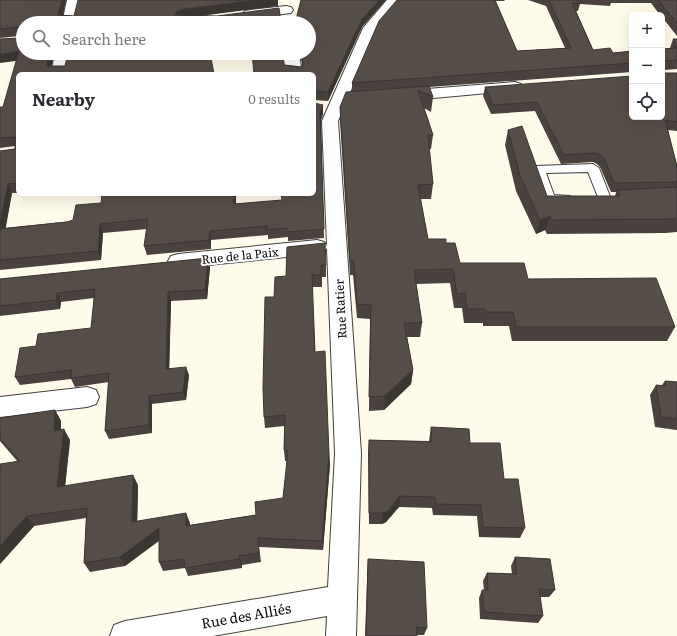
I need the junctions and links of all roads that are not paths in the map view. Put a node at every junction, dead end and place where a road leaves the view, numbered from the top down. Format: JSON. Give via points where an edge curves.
{"nodes":[{"id":1,"x":74,"y":0,"type":"edge"},
{"id":2,"x":395,"y":0,"type":"edge"},
{"id":3,"x":287,"y":11,"type":"edge"},
{"id":4,"x":71,"y":16,"type":"edge"},
{"id":5,"x":239,"y":16,"type":"edge"},
{"id":6,"x":62,"y":60,"type":"edge"},
{"id":7,"x":292,"y":60,"type":"edge"},
{"id":8,"x":59,"y":72,"type":"edge"},
{"id":9,"x":294,"y":72,"type":"edge"},
{"id":10,"x":529,"y":86,"type":"edge"},
{"id":11,"x":385,"y":97,"type":"edge"},
{"id":12,"x":333,"y":110,"type":"edge"},
{"id":13,"x":323,"y":153,"type":"edge"},
{"id":14,"x":620,"y":198,"type":"edge"},
{"id":15,"x":605,"y":199,"type":"junction"},
{"id":16,"x":337,"y":245,"type":"junction"},
{"id":17,"x":157,"y":263,"type":"edge"},
{"id":18,"x":87,"y":397,"type":"dead end"},
{"id":19,"x":0,"y":407,"type":"edge"},
{"id":20,"x":343,"y":598,"type":"junction"},
{"id":21,"x":125,"y":636,"type":"edge"},
{"id":22,"x":341,"y":636,"type":"edge"}],
"edges":[{"from":1,"to":4,"type":"street"},
{"from":2,"to":12,"type":"street","name":"Rue Ratier","via":[[370,28]]},
{"from":3,"to":5,"type":"street"},
{"from":6,"to":8,"type":"street"},
{"from":7,"to":9,"type":"street"},
{"from":10,"to":11,"type":"street"},
{"from":12,"to":13,"type":"street","name":"Rue Ratier"},
{"from":13,"to":16,"type":"street","name":"Rue Ratier"},
{"from":14,"to":15,"type":"lane"},
{"from":15,"to":15,"type":"lane","via":[[549,200],[539,169],[593,168]]},
{"from":16,"to":17,"type":"street","name":"Rue de la Paix"},
{"from":16,"to":20,"type":"street","name":"Rue Ratier","via":[[348,453]]},
{"from":18,"to":19,"type":"street"},
{"from":20,"to":21,"type":"street","name":"Rue des Alliés"},
{"from":20,"to":22,"type":"street","name":"Rue Ratier"}]}
